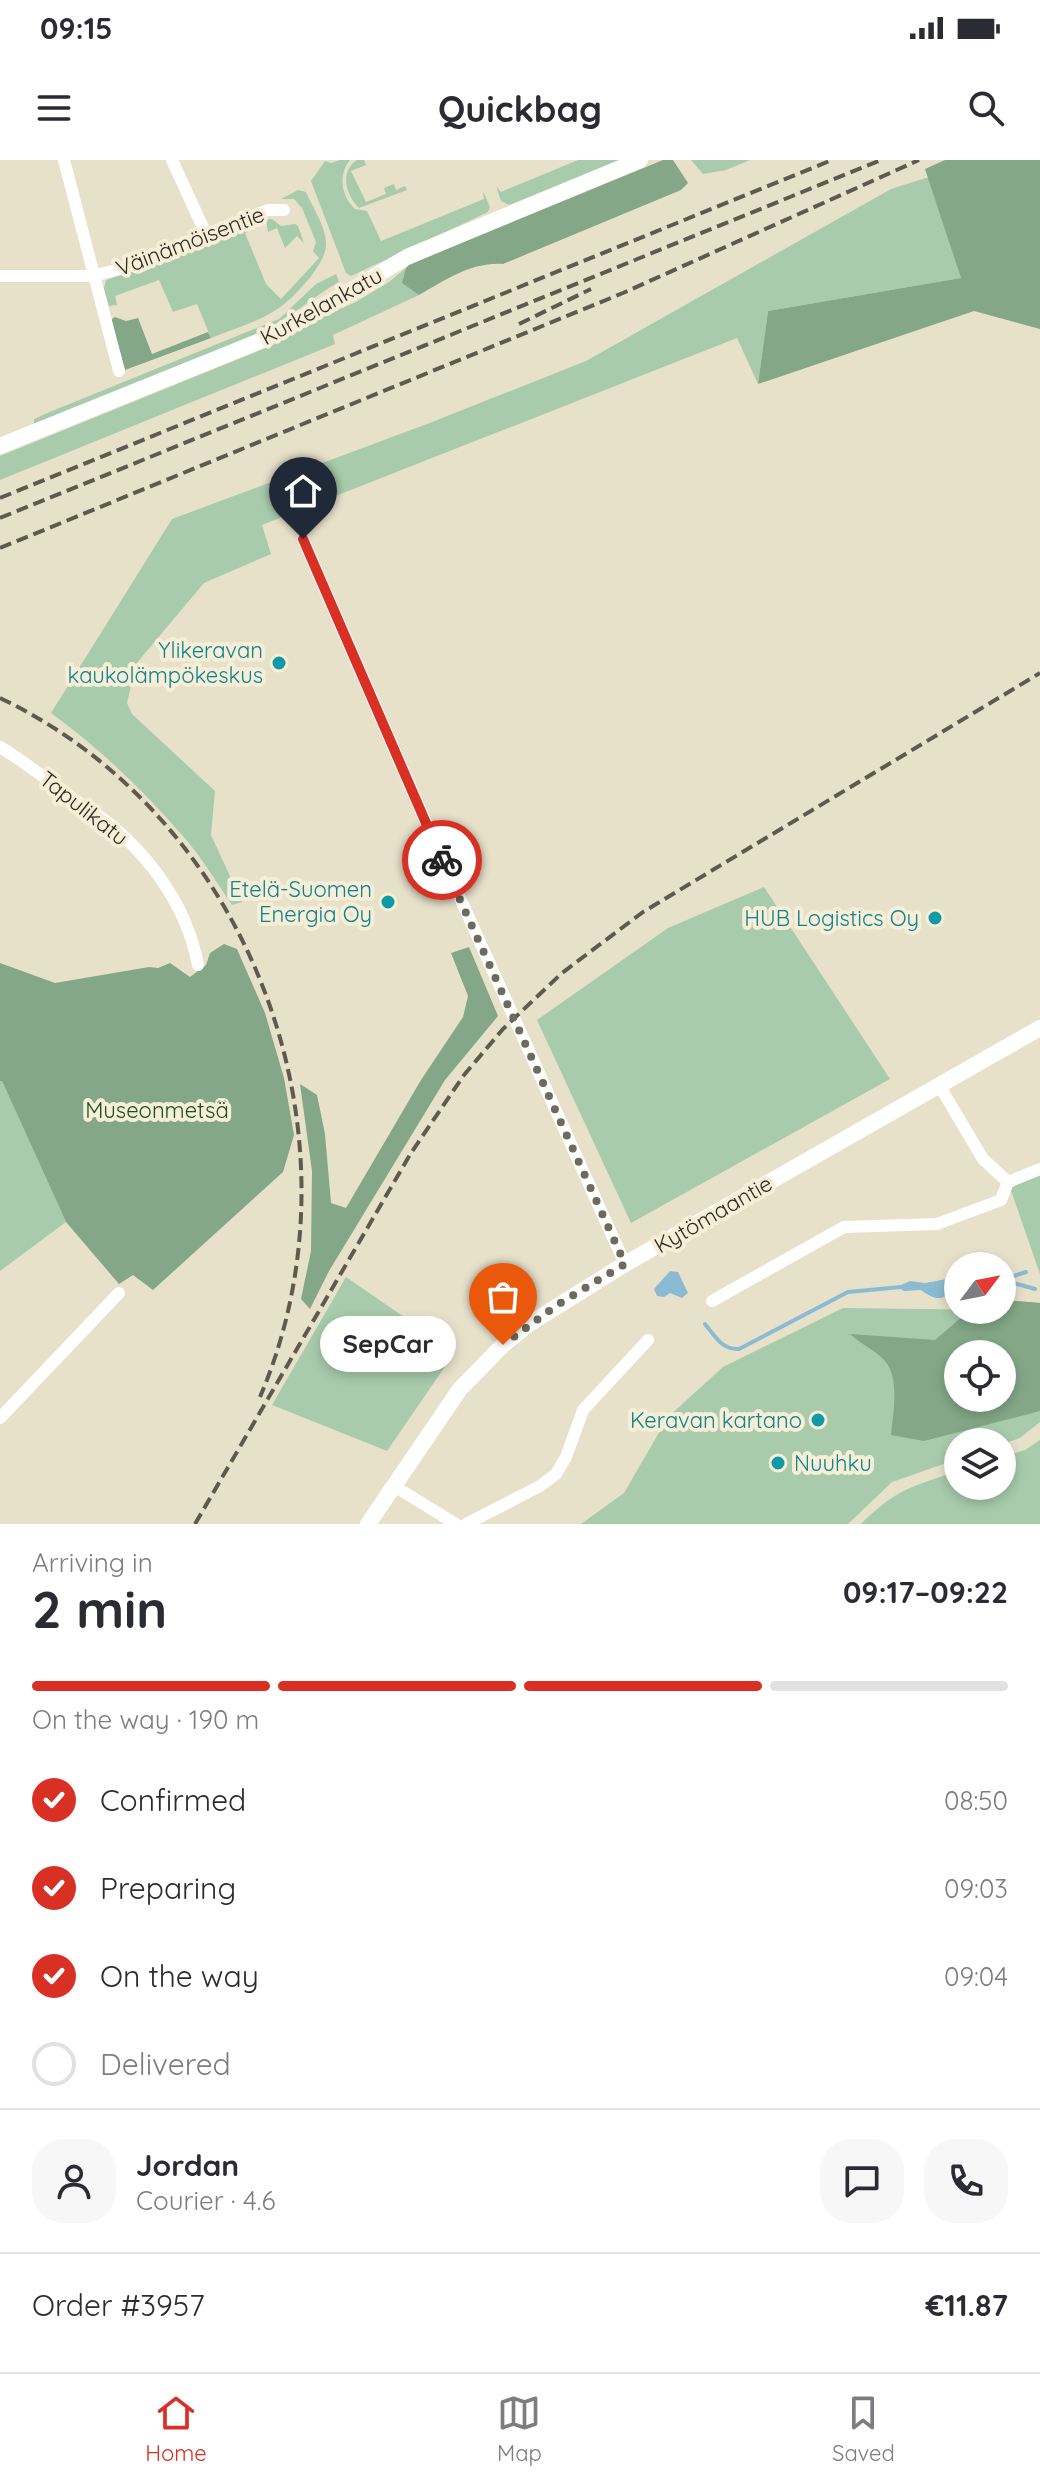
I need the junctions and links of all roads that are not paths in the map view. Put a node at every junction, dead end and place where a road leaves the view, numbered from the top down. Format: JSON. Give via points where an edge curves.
{"nodes":[{"id":1,"x":64,"y":160,"type":"edge"},
{"id":2,"x":172,"y":160,"type":"edge"},
{"id":3,"x":640,"y":160,"type":"edge"},
{"id":4,"x":284,"y":210,"type":"dead end"},
{"id":5,"x":206,"y":234,"type":"junction"},
{"id":6,"x":0,"y":276,"type":"edge"},
{"id":7,"x":93,"y":276,"type":"junction"},
{"id":8,"x":119,"y":371,"type":"dead end"},
{"id":9,"x":0,"y":446,"type":"edge"},
{"id":10,"x":303,"y":539,"type":"dead end"},
{"id":11,"x":0,"y":747,"type":"edge"},
{"id":12,"x":198,"y":965,"type":"dead end"},
{"id":13,"x":1040,"y":1028,"type":"edge"},
{"id":14,"x":939,"y":1085,"type":"junction"},
{"id":15,"x":1040,"y":1169,"type":"edge"},
{"id":16,"x":1008,"y":1182,"type":"junction"},
{"id":17,"x":625,"y":1264,"type":"junction"},
{"id":18,"x":119,"y":1293,"type":"dead end"},
{"id":19,"x":712,"y":1301,"type":"dead end"},
{"id":20,"x":648,"y":1340,"type":"dead end"},
{"id":21,"x":0,"y":1418,"type":"edge"},
{"id":22,"x":394,"y":1486,"type":"junction"},
{"id":23,"x":368,"y":1524,"type":"edge"},
{"id":24,"x":456,"y":1524,"type":"edge"},
{"id":25,"x":466,"y":1524,"type":"edge"}],
"edges":[{"from":1,"to":7,"type":"street"},
{"from":2,"to":5,"type":"street"},
{"from":3,"to":9,"type":"street","name":"Kurkelankatu","via":[[407,257],[260,341]]},
{"from":4,"to":5,"type":"street","name":"Väinämöisentie","via":[[268,210]]},
{"from":5,"to":7,"type":"street","name":"Väinämöisentie"},
{"from":6,"to":7,"type":"street","name":"Väinämöisentie"},
{"from":7,"to":8,"type":"street"},
{"from":10,"to":17,"type":"street"},
{"from":11,"to":12,"type":"street","name":"Tapulikatu","via":[[127,839],[177,906]]},
{"from":13,"to":14,"type":"street","name":"Kytömaantie"},
{"from":14,"to":16,"type":"street","via":[[983,1159]]},
{"from":14,"to":17,"type":"street","name":"Kytömaantie"},
{"from":15,"to":16,"type":"street"},
{"from":16,"to":19,"type":"street","via":[[1001,1200],[937,1224],[844,1227]]},
{"from":17,"to":22,"type":"street","name":"Kytömaantie","via":[[503,1345],[460,1389]]},
{"from":18,"to":21,"type":"street"},
{"from":20,"to":25,"type":"street","via":[[583,1410],[556,1474]]},
{"from":22,"to":23,"type":"street","name":"Kytömaantie"},
{"from":22,"to":24,"type":"street"}]}
